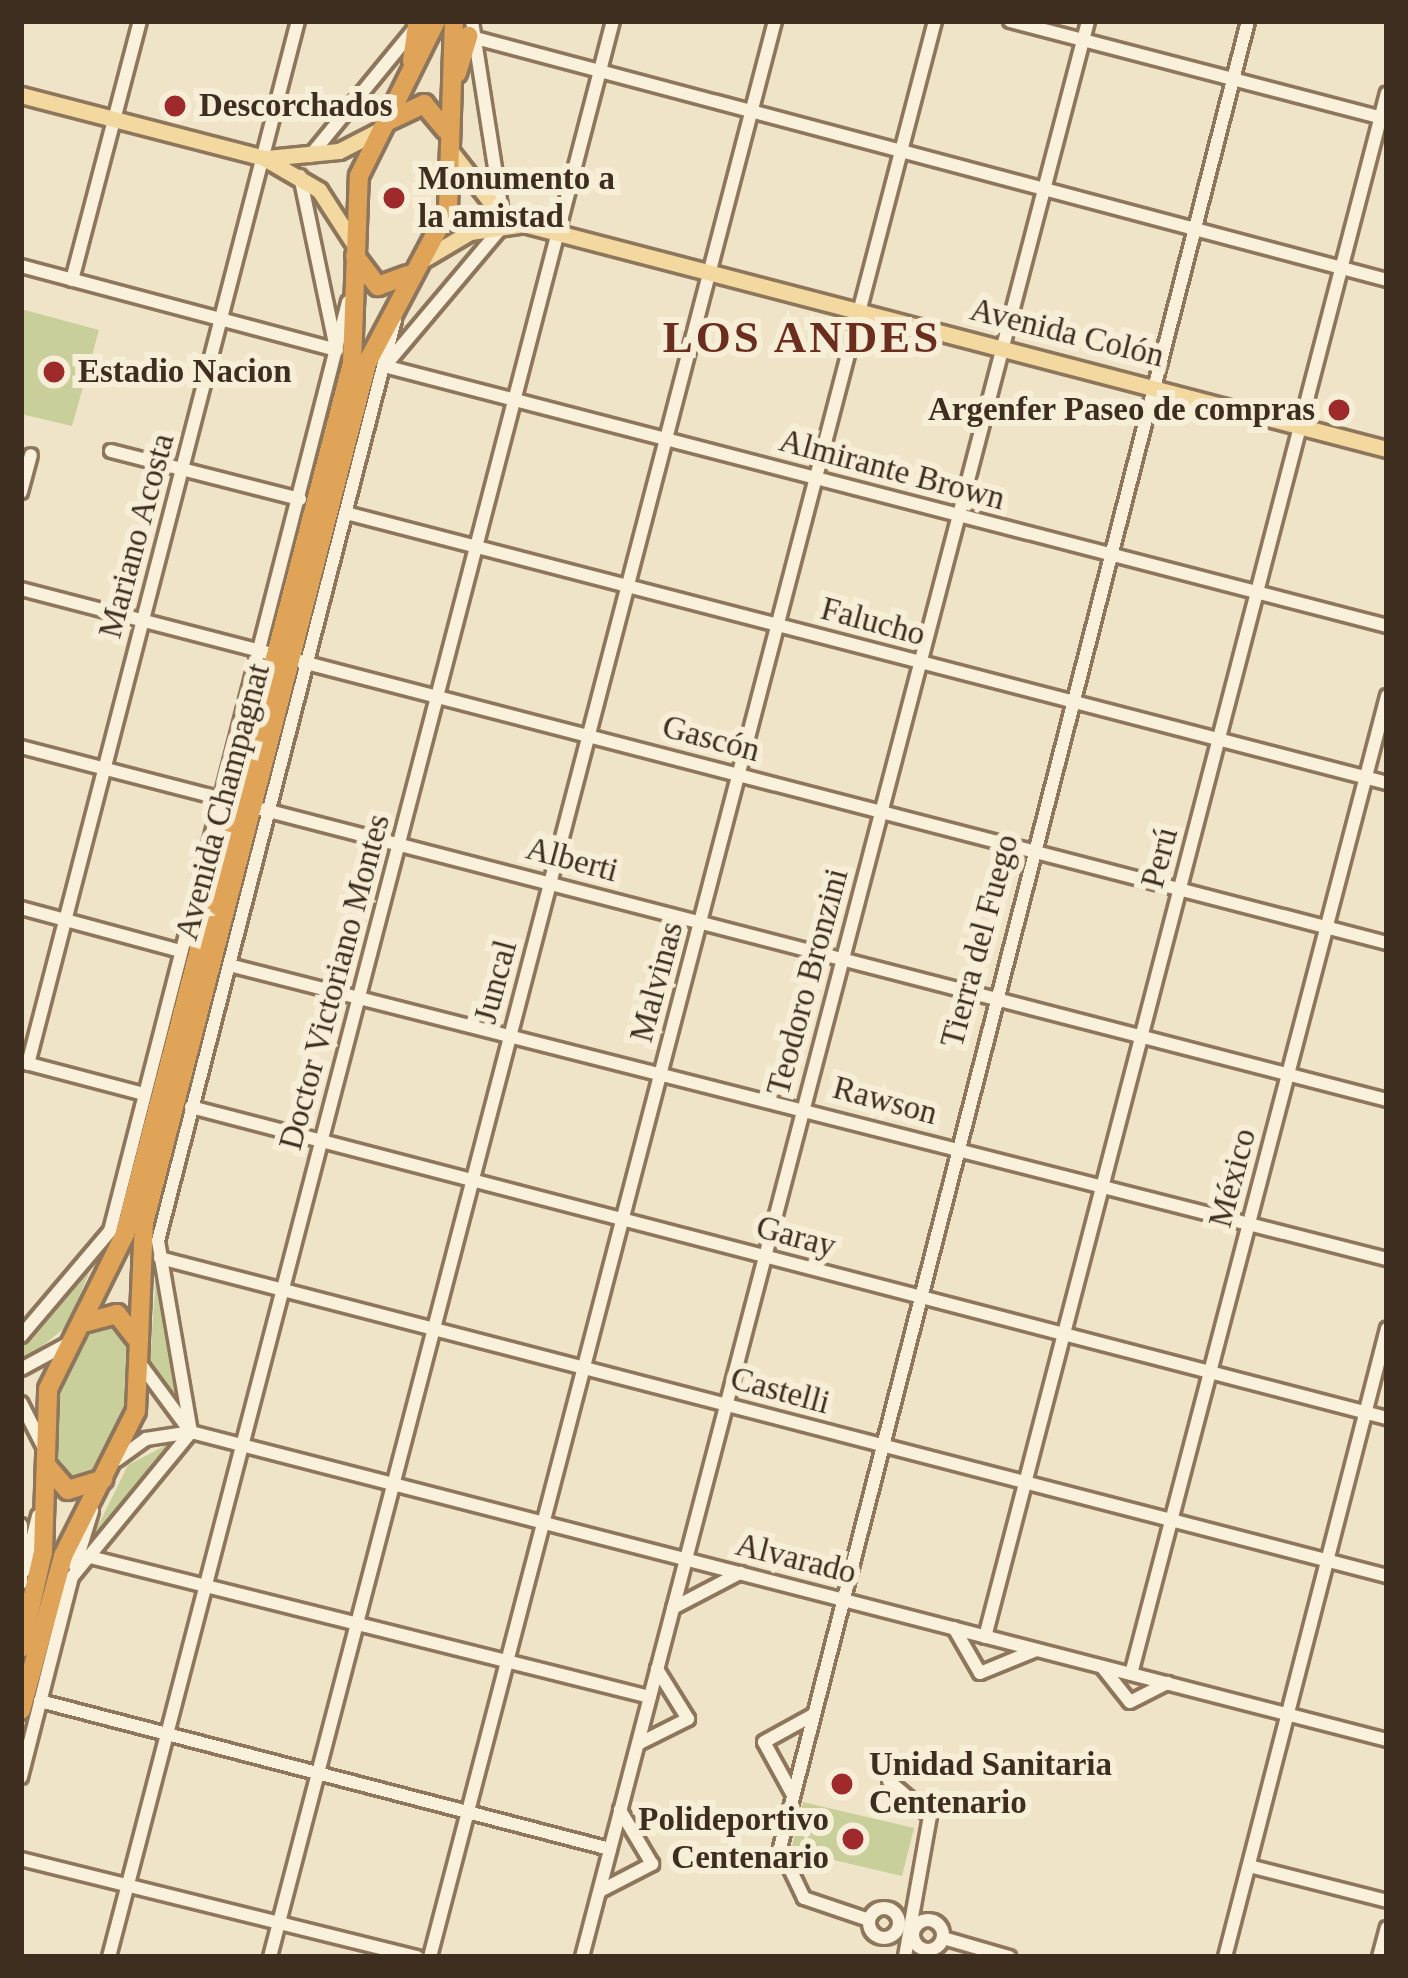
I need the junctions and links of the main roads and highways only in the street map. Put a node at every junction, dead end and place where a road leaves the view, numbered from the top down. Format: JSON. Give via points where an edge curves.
{"nodes":[{"id":1,"x":419,"y":22,"type":"edge"},
{"id":2,"x":465,"y":26,"type":"edge"},
{"id":3,"x":21,"y":94,"type":"edge"},
{"id":4,"x":385,"y":125,"type":"junction"},
{"id":5,"x":452,"y":147,"type":"junction"},
{"id":6,"x":263,"y":158,"type":"junction"},
{"id":7,"x":509,"y":224,"type":"junction"},
{"id":8,"x":352,"y":246,"type":"junction"},
{"id":9,"x":424,"y":261,"type":"junction"},
{"id":10,"x":1387,"y":449,"type":"edge"},
{"id":11,"x":284,"y":659,"type":"junction"},
{"id":12,"x":245,"y":805,"type":"junction"},
{"id":13,"x":72,"y":1338,"type":"junction"},
{"id":14,"x":140,"y":1355,"type":"junction"},
{"id":15,"x":45,"y":1465,"type":"junction"},
{"id":16,"x":113,"y":1466,"type":"junction"},
{"id":17,"x":21,"y":1648,"type":"edge"},
{"id":18,"x":21,"y":1710,"type":"edge"}],
"edges":[{"from":1,"to":4,"type":"highway","name":"Avenida Champagnat","via":[[410,79]]},
{"from":2,"to":5,"type":"highway","name":"Avenida Champagnat","via":[[448,100]]},
{"from":3,"to":6,"type":"main road"},
{"from":4,"to":5,"type":"highway","via":[[424,104]]},
{"from":4,"to":6,"type":"main road","via":[[309,157]]},
{"from":4,"to":8,"type":"highway","name":"Avenida Champagnat","via":[[359,176]]},
{"from":5,"to":7,"type":"main road"},
{"from":5,"to":9,"type":"highway","name":"Avenida Champagnat","via":[[448,210]]},
{"from":6,"to":8,"type":"main road","via":[[300,176]]},
{"from":7,"to":9,"type":"main road"},
{"from":7,"to":10,"type":"main road","name":"Avenida Colón"},
{"from":8,"to":9,"type":"highway","via":[[378,286]]},
{"from":8,"to":11,"type":"highway","name":"Avenida Champagnat","via":[[352,363]]},
{"from":9,"to":11,"type":"highway","name":"Avenida Champagnat","via":[[367,363]]},
{"from":11,"to":12,"type":"highway","name":"Avenida Champagnat"},
{"from":12,"to":13,"type":"highway","name":"Avenida Champagnat","via":[[125,1234]]},
{"from":12,"to":14,"type":"highway","name":"Avenida Champagnat","via":[[144,1222]]},
{"from":13,"to":14,"type":"highway","via":[[117,1314]]},
{"from":13,"to":15,"type":"highway","name":"Avenida Champagnat","via":[[48,1389]]},
{"from":14,"to":16,"type":"highway","name":"Avenida Champagnat","via":[[136,1412]]},
{"from":15,"to":16,"type":"highway","via":[[68,1490]]},
{"from":15,"to":17,"type":"highway","name":"Avenida Champagnat","via":[[44,1552]]},
{"from":16,"to":18,"type":"highway","name":"Avenida Champagnat","via":[[59,1569]]}]}
